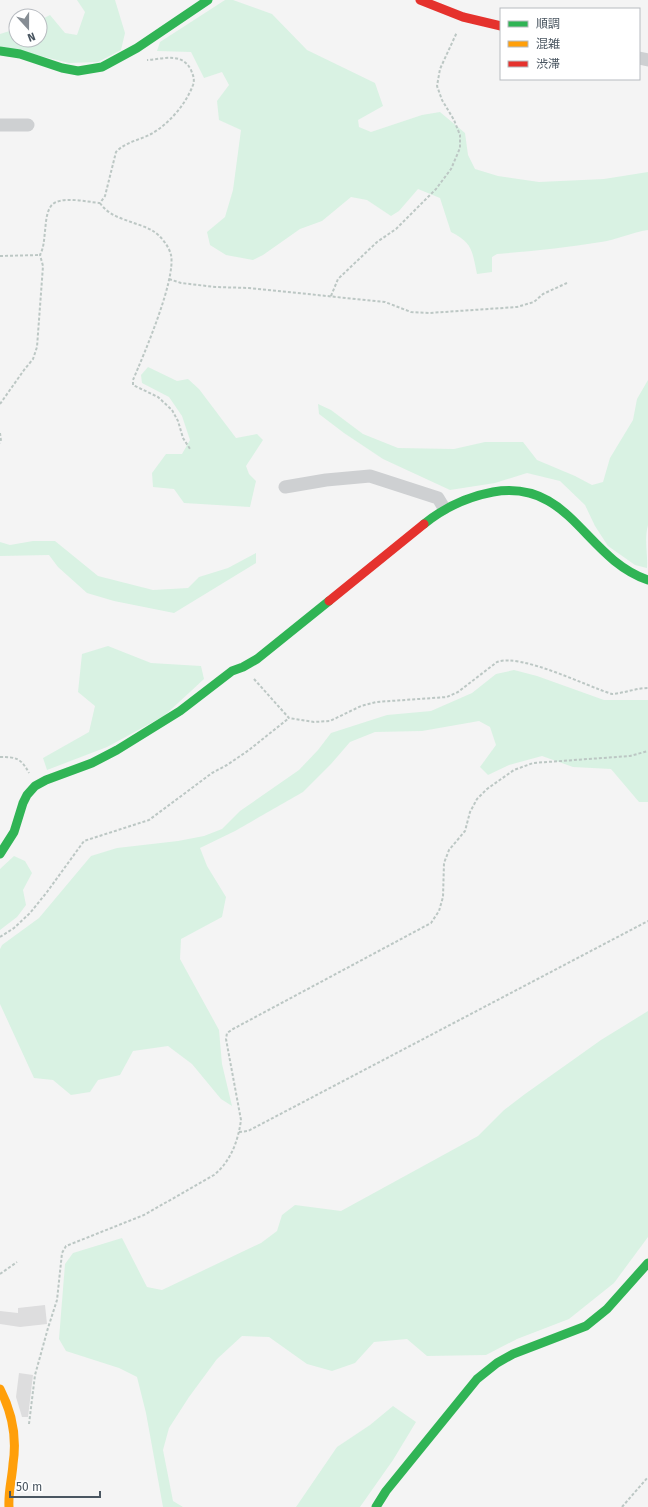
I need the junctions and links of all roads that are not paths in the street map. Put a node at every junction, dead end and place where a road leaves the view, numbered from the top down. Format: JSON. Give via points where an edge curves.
{"nodes":[{"id":1,"x":208,"y":0,"type":"edge"},
{"id":2,"x":420,"y":0,"type":"edge"},
{"id":3,"x":500,"y":26,"type":"edge"},
{"id":4,"x":0,"y":52,"type":"edge"},
{"id":5,"x":0,"y":125,"type":"edge"},
{"id":6,"x":28,"y":125,"type":"dead end"},
{"id":7,"x":285,"y":487,"type":"dead end"},
{"id":8,"x":444,"y":508,"type":"junction"},
{"id":9,"x":648,"y":580,"type":"edge"},
{"id":10,"x":0,"y":854,"type":"edge"},
{"id":11,"x":648,"y":1263,"type":"edge"},
{"id":12,"x":0,"y":1389,"type":"edge"},
{"id":13,"x":9,"y":1507,"type":"edge"},
{"id":14,"x":376,"y":1507,"type":"edge"}],
"edges":[{"from":1,"to":4,"type":"street","via":[[137,48],[102,68],[78,71],[20,54]]},
{"from":2,"to":3,"type":"street","via":[[464,17]]},
{"from":5,"to":6,"type":"street"},
{"from":7,"to":8,"type":"street","via":[[370,476],[438,498]]},
{"from":8,"to":9,"type":"street","via":[[458,501],[498,491],[521,491],[538,495],[557,505],[630,573]]},
{"from":8,"to":10,"type":"street","via":[[257,659],[232,671],[180,712],[92,763],[35,786],[27,794],[14,832]]},
{"from":11,"to":14,"type":"street","via":[[607,1309],[586,1326],[513,1354],[477,1379],[386,1491]]},
{"from":12,"to":13,"type":"street","via":[[12,1418],[14,1435],[14,1458],[8,1486]]}]}
